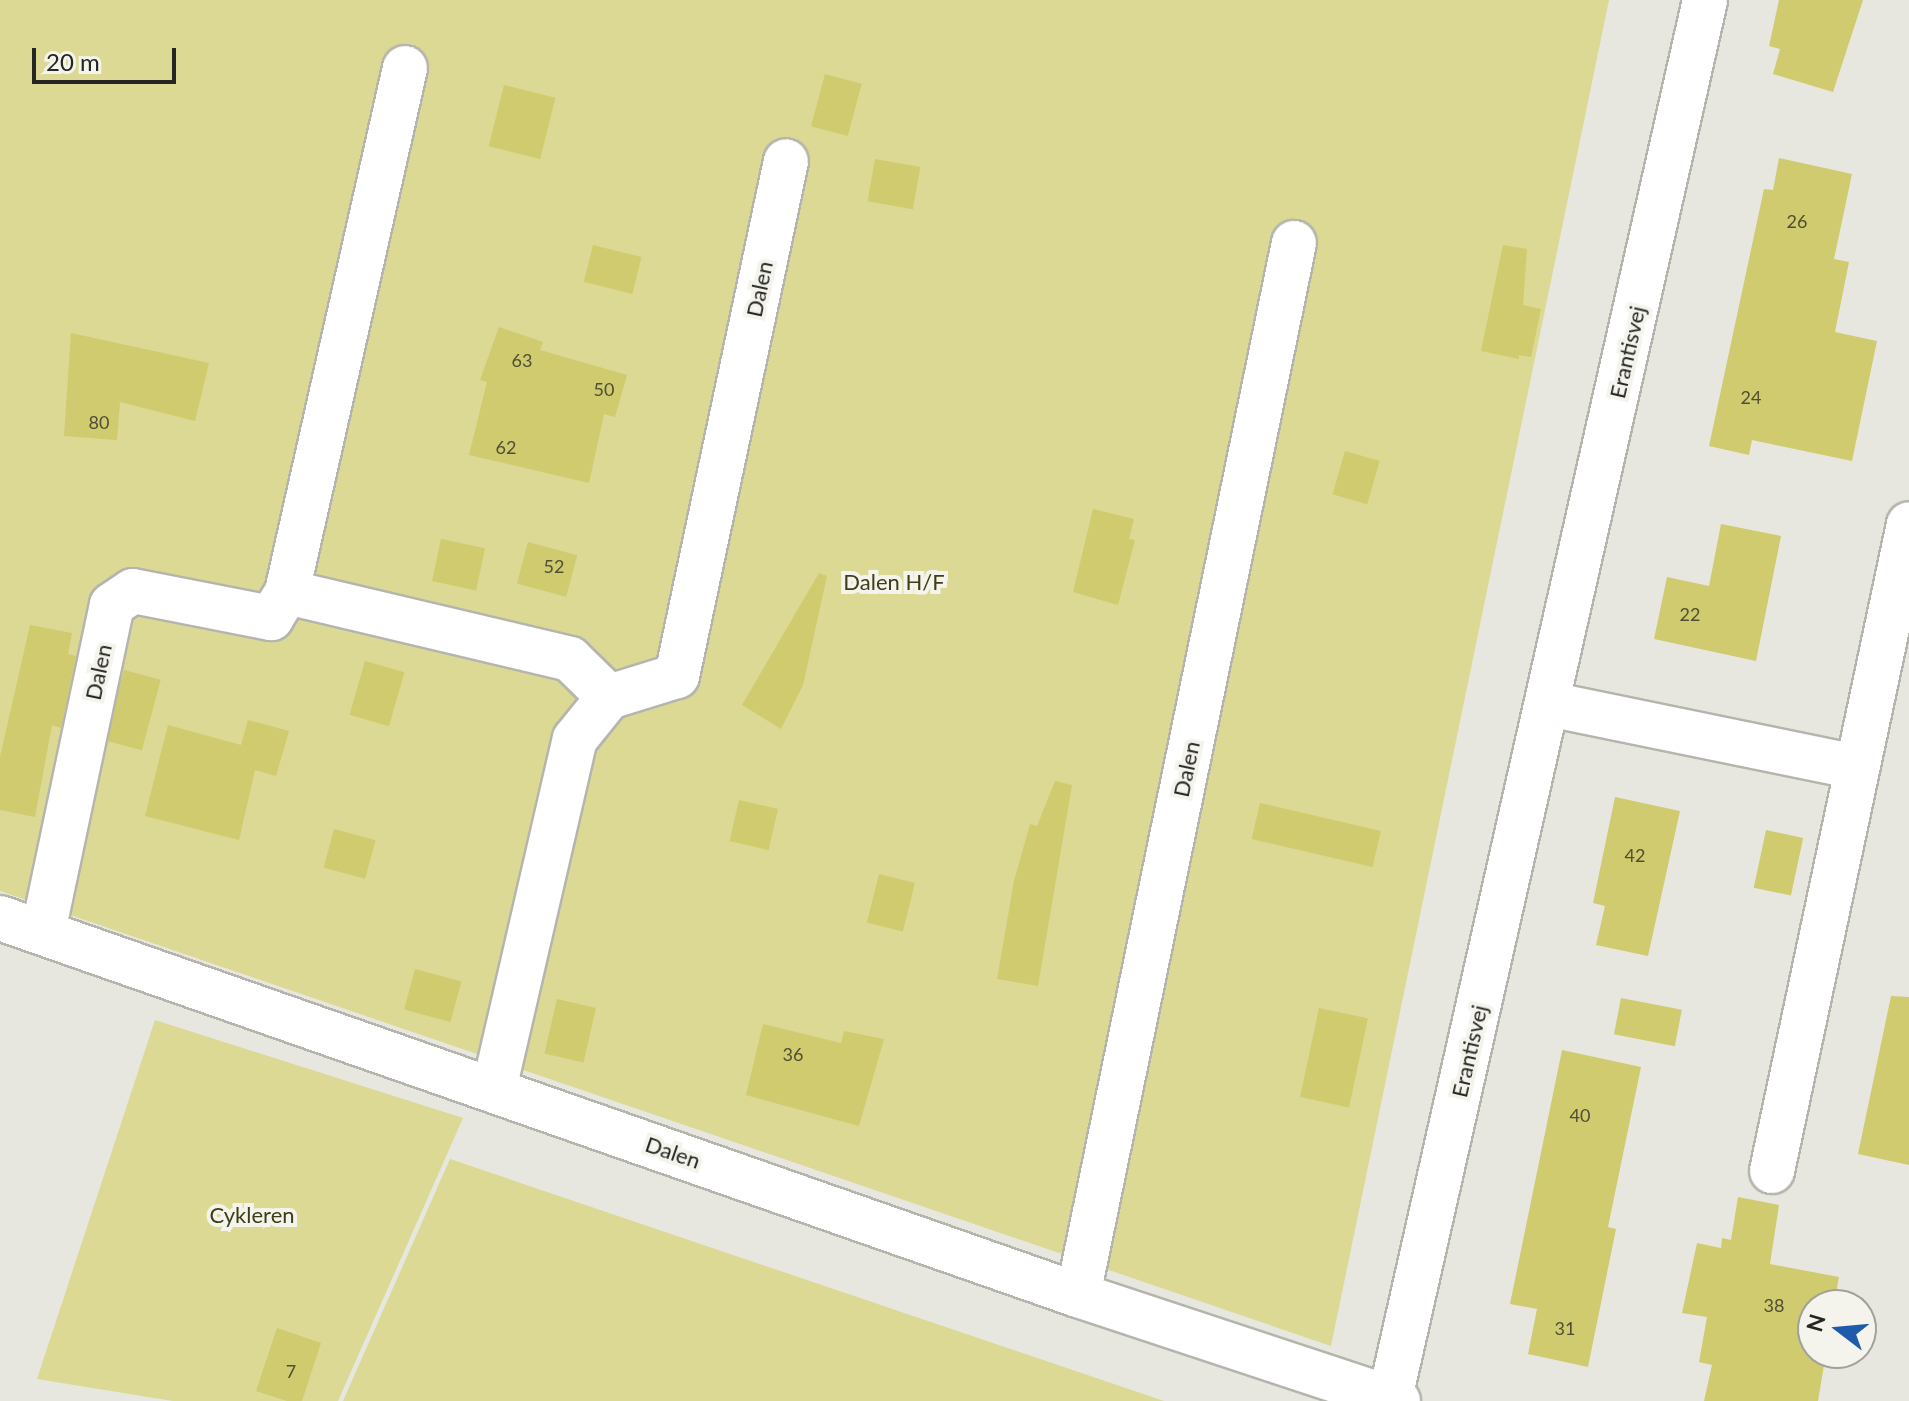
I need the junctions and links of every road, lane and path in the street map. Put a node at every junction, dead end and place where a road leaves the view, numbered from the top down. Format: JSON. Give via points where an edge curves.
{"nodes":[{"id":1,"x":1705,"y":0,"type":"edge"},
{"id":2,"x":405,"y":68,"type":"dead end"},
{"id":3,"x":786,"y":161,"type":"dead end"},
{"id":4,"x":1294,"y":243,"type":"dead end"},
{"id":5,"x":1909,"y":524,"type":"edge"},
{"id":6,"x":287,"y":592,"type":"junction"},
{"id":7,"x":609,"y":697,"type":"junction"},
{"id":8,"x":1549,"y":704,"type":"junction"},
{"id":9,"x":1857,"y":767,"type":"junction"},
{"id":10,"x":0,"y":918,"type":"edge"},
{"id":11,"x":43,"y":932,"type":"junction"},
{"id":12,"x":494,"y":1089,"type":"junction"},
{"id":13,"x":1772,"y":1171,"type":"dead end"},
{"id":14,"x":1078,"y":1295,"type":"junction"},
{"id":15,"x":1394,"y":1400,"type":"edge"}],
"edges":[{"from":1,"to":8,"type":"street","name":"Erantisvej"},
{"from":2,"to":6,"type":"street"},
{"from":3,"to":7,"type":"street","name":"Dalen","via":[[677,676]]},
{"from":4,"to":14,"type":"street","name":"Dalen"},
{"from":5,"to":9,"type":"street"},
{"from":6,"to":7,"type":"street","via":[[570,659]]},
{"from":6,"to":11,"type":"street","name":"Dalen","via":[[271,618],[133,591],[112,605]]},
{"from":7,"to":12,"type":"street","via":[[575,739]]},
{"from":8,"to":9,"type":"street"},
{"from":8,"to":15,"type":"street","name":"Erantisvej"},
{"from":9,"to":13,"type":"street"},
{"from":10,"to":11,"type":"street","name":"Dalen"},
{"from":11,"to":12,"type":"street","name":"Dalen"},
{"from":12,"to":14,"type":"street","name":"Dalen"},
{"from":14,"to":15,"type":"street","name":"Dalen"}]}
